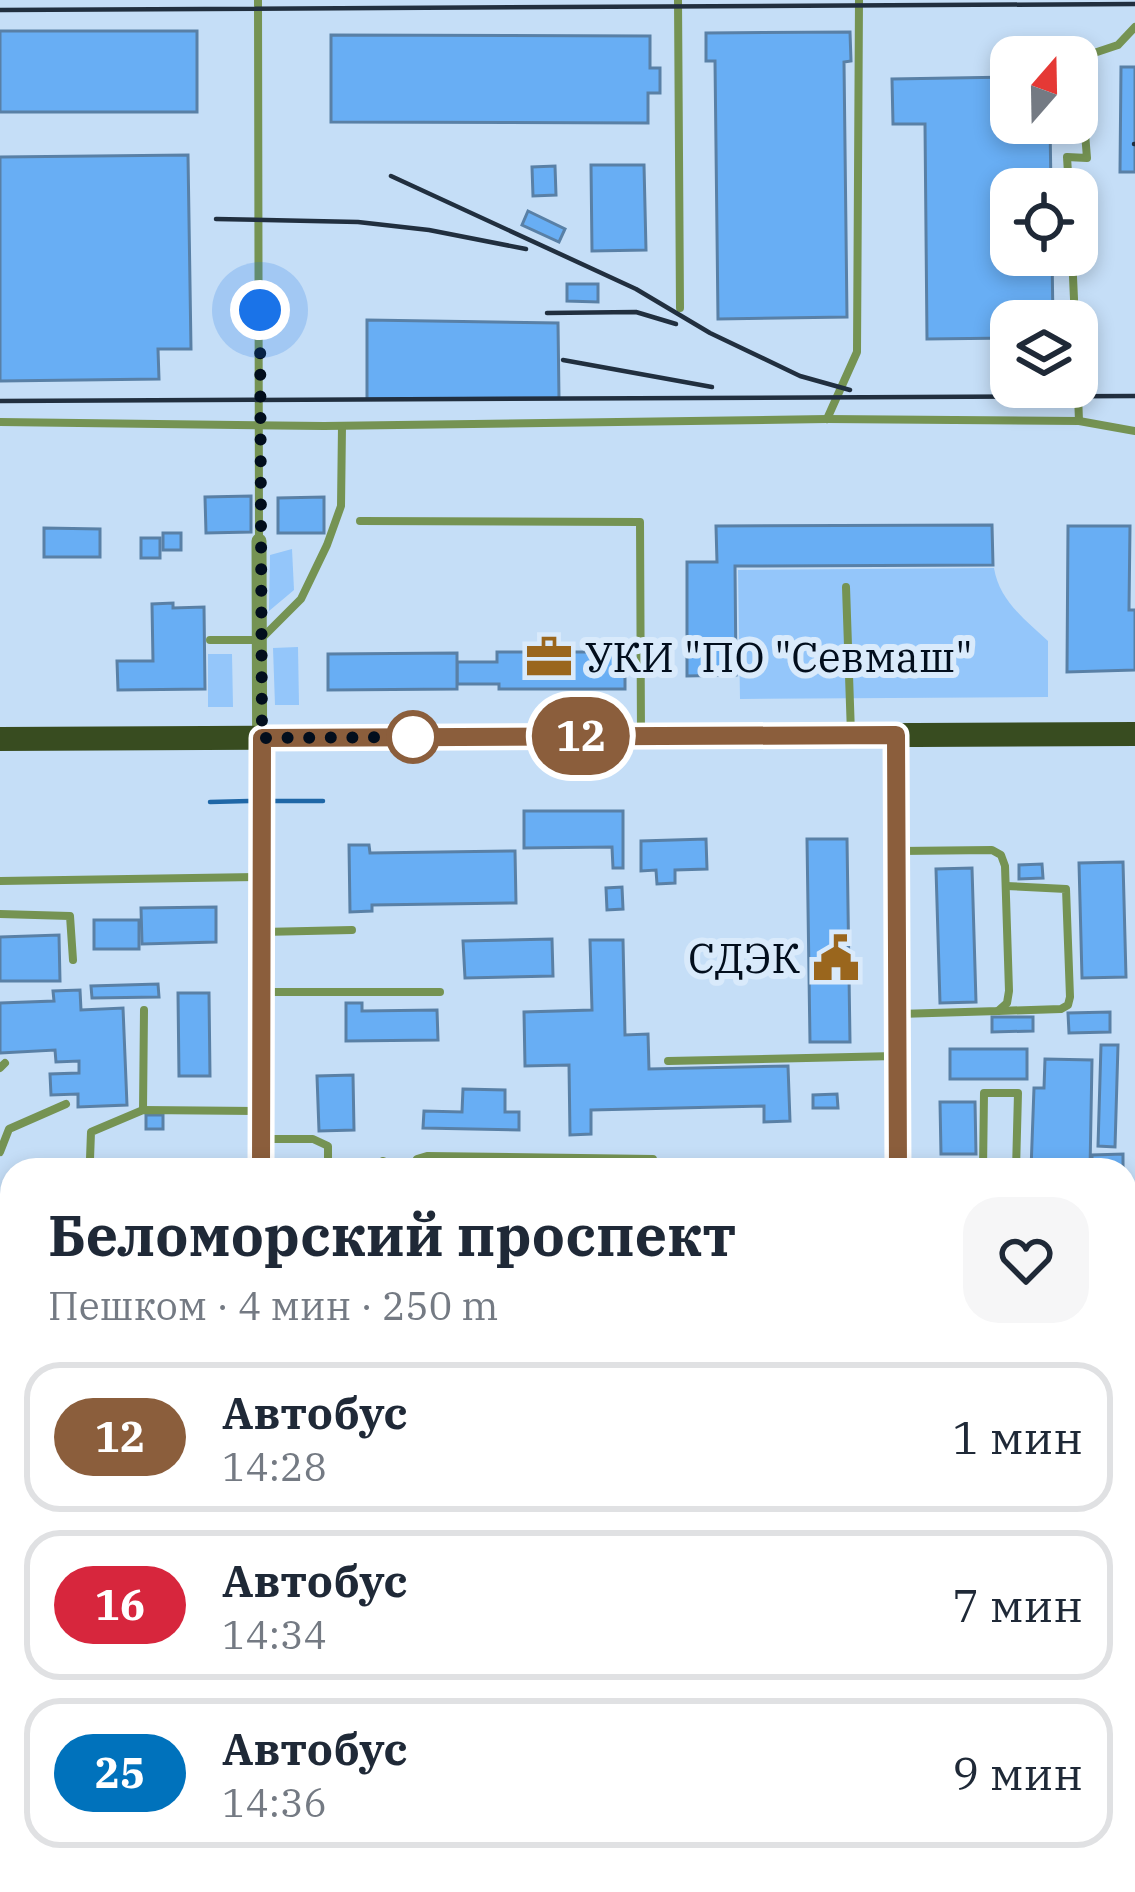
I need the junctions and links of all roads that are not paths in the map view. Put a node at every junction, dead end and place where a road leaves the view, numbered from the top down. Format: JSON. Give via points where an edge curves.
{"nodes":[{"id":1,"x":258,"y":0,"type":"edge"},
{"id":2,"x":678,"y":0,"type":"edge"},
{"id":3,"x":859,"y":0,"type":"edge"},
{"id":4,"x":1135,"y":27,"type":"edge"},
{"id":5,"x":1068,"y":168,"type":"edge"},
{"id":6,"x":680,"y":308,"type":"dead end"},
{"id":7,"x":1079,"y":408,"type":"edge"},
{"id":8,"x":826,"y":419,"type":"junction"},
{"id":9,"x":1079,"y":421,"type":"junction"},
{"id":10,"x":0,"y":422,"type":"edge"},
{"id":11,"x":261,"y":423,"type":"junction"},
{"id":12,"x":342,"y":426,"type":"junction"},
{"id":13,"x":1135,"y":431,"type":"edge"},
{"id":14,"x":360,"y":521,"type":"dead end"},
{"id":15,"x":259,"y":541,"type":"joint"},
{"id":16,"x":846,"y":587,"type":"dead end"},
{"id":17,"x":210,"y":640,"type":"dead end"},
{"id":18,"x":260,"y":640,"type":"junction"},
{"id":19,"x":1135,"y":734,"type":"edge"},
{"id":20,"x":851,"y":735,"type":"junction"},
{"id":21,"x":896,"y":735,"type":"junction"},
{"id":22,"x":641,"y":736,"type":"junction"},
{"id":23,"x":262,"y":738,"type":"junction"},
{"id":24,"x":0,"y":739,"type":"edge"},
{"id":25,"x":897,"y":851,"type":"junction"},
{"id":26,"x":263,"y":877,"type":"junction"},
{"id":27,"x":0,"y":881,"type":"edge"},
{"id":28,"x":1006,"y":886,"type":"junction"},
{"id":29,"x":0,"y":914,"type":"edge"},
{"id":30,"x":352,"y":930,"type":"dead end"},
{"id":31,"x":262,"y":932,"type":"junction"},
{"id":32,"x":73,"y":960,"type":"dead end"},
{"id":33,"x":262,"y":992,"type":"junction"},
{"id":34,"x":440,"y":992,"type":"dead end"},
{"id":35,"x":144,"y":1010,"type":"dead end"},
{"id":36,"x":998,"y":1011,"type":"junction"},
{"id":37,"x":898,"y":1015,"type":"junction"},
{"id":38,"x":898,"y":1056,"type":"junction"},
{"id":39,"x":668,"y":1061,"type":"dead end"},
{"id":40,"x":66,"y":1104,"type":"dead end"},
{"id":41,"x":143,"y":1110,"type":"junction"},
{"id":42,"x":261,"y":1111,"type":"junction"},
{"id":43,"x":260,"y":1138,"type":"junction"},
{"id":44,"x":0,"y":1151,"type":"edge"},
{"id":45,"x":90,"y":1158,"type":"edge"},
{"id":46,"x":261,"y":1158,"type":"edge"},
{"id":47,"x":328,"y":1158,"type":"edge"},
{"id":48,"x":420,"y":1158,"type":"edge"},
{"id":49,"x":578,"y":1158,"type":"edge"},
{"id":50,"x":898,"y":1158,"type":"edge"},
{"id":51,"x":983,"y":1158,"type":"edge"},
{"id":52,"x":1016,"y":1158,"type":"edge"}],
"edges":[{"from":1,"to":11,"type":"lane"},
{"from":2,"to":6,"type":"lane"},
{"from":3,"to":8,"type":"lane","via":[[857,352]]},
{"from":4,"to":5,"type":"lane","via":[[1118,44],[1079,58],[1087,158],[1067,157]]},
{"from":7,"to":9,"type":"lane"},
{"from":8,"to":9,"type":"lane"},
{"from":8,"to":12,"type":"lane"},
{"from":9,"to":13,"type":"lane"},
{"from":10,"to":11,"type":"lane"},
{"from":11,"to":12,"type":"lane"},
{"from":11,"to":15,"type":"lane"},
{"from":12,"to":18,"type":"lane","via":[[341,506],[301,599]]},
{"from":14,"to":22,"type":"lane","via":[[640,522]]},
{"from":15,"to":18,"type":"street"},
{"from":16,"to":20,"type":"lane"},
{"from":17,"to":18,"type":"lane"},
{"from":18,"to":23,"type":"street"},
{"from":19,"to":21,"type":"main road"},
{"from":20,"to":21,"type":"main road"},
{"from":20,"to":22,"type":"main road"},
{"from":21,"to":25,"type":"main road"},
{"from":22,"to":23,"type":"main road"},
{"from":23,"to":24,"type":"main road"},
{"from":23,"to":26,"type":"street"},
{"from":25,"to":28,"type":"lane","via":[[992,850],[1001,855]]},
{"from":25,"to":37,"type":"main road"},
{"from":26,"to":27,"type":"lane"},
{"from":26,"to":31,"type":"street"},
{"from":28,"to":36,"type":"lane","via":[[1009,991]]},
{"from":28,"to":36,"type":"lane","via":[[1066,889],[1070,997],[1061,1009]]},
{"from":29,"to":32,"type":"lane","via":[[70,916]]},
{"from":30,"to":31,"type":"lane"},
{"from":31,"to":33,"type":"street"},
{"from":33,"to":34,"type":"lane"},
{"from":33,"to":42,"type":"street"},
{"from":35,"to":41,"type":"lane"},
{"from":36,"to":37,"type":"lane"},
{"from":37,"to":38,"type":"main road"},
{"from":38,"to":39,"type":"lane"},
{"from":38,"to":50,"type":"main road"},
{"from":40,"to":44,"type":"lane","via":[[9,1129]]},
{"from":41,"to":42,"type":"lane"},
{"from":41,"to":45,"type":"lane","via":[[91,1132]]},
{"from":42,"to":43,"type":"street"},
{"from":43,"to":46,"type":"street"},
{"from":43,"to":47,"type":"lane","via":[[313,1139],[328,1147]]},
{"from":48,"to":49,"type":"lane"},
{"from":51,"to":52,"type":"lane","via":[[984,1093],[1018,1093]]}]}
